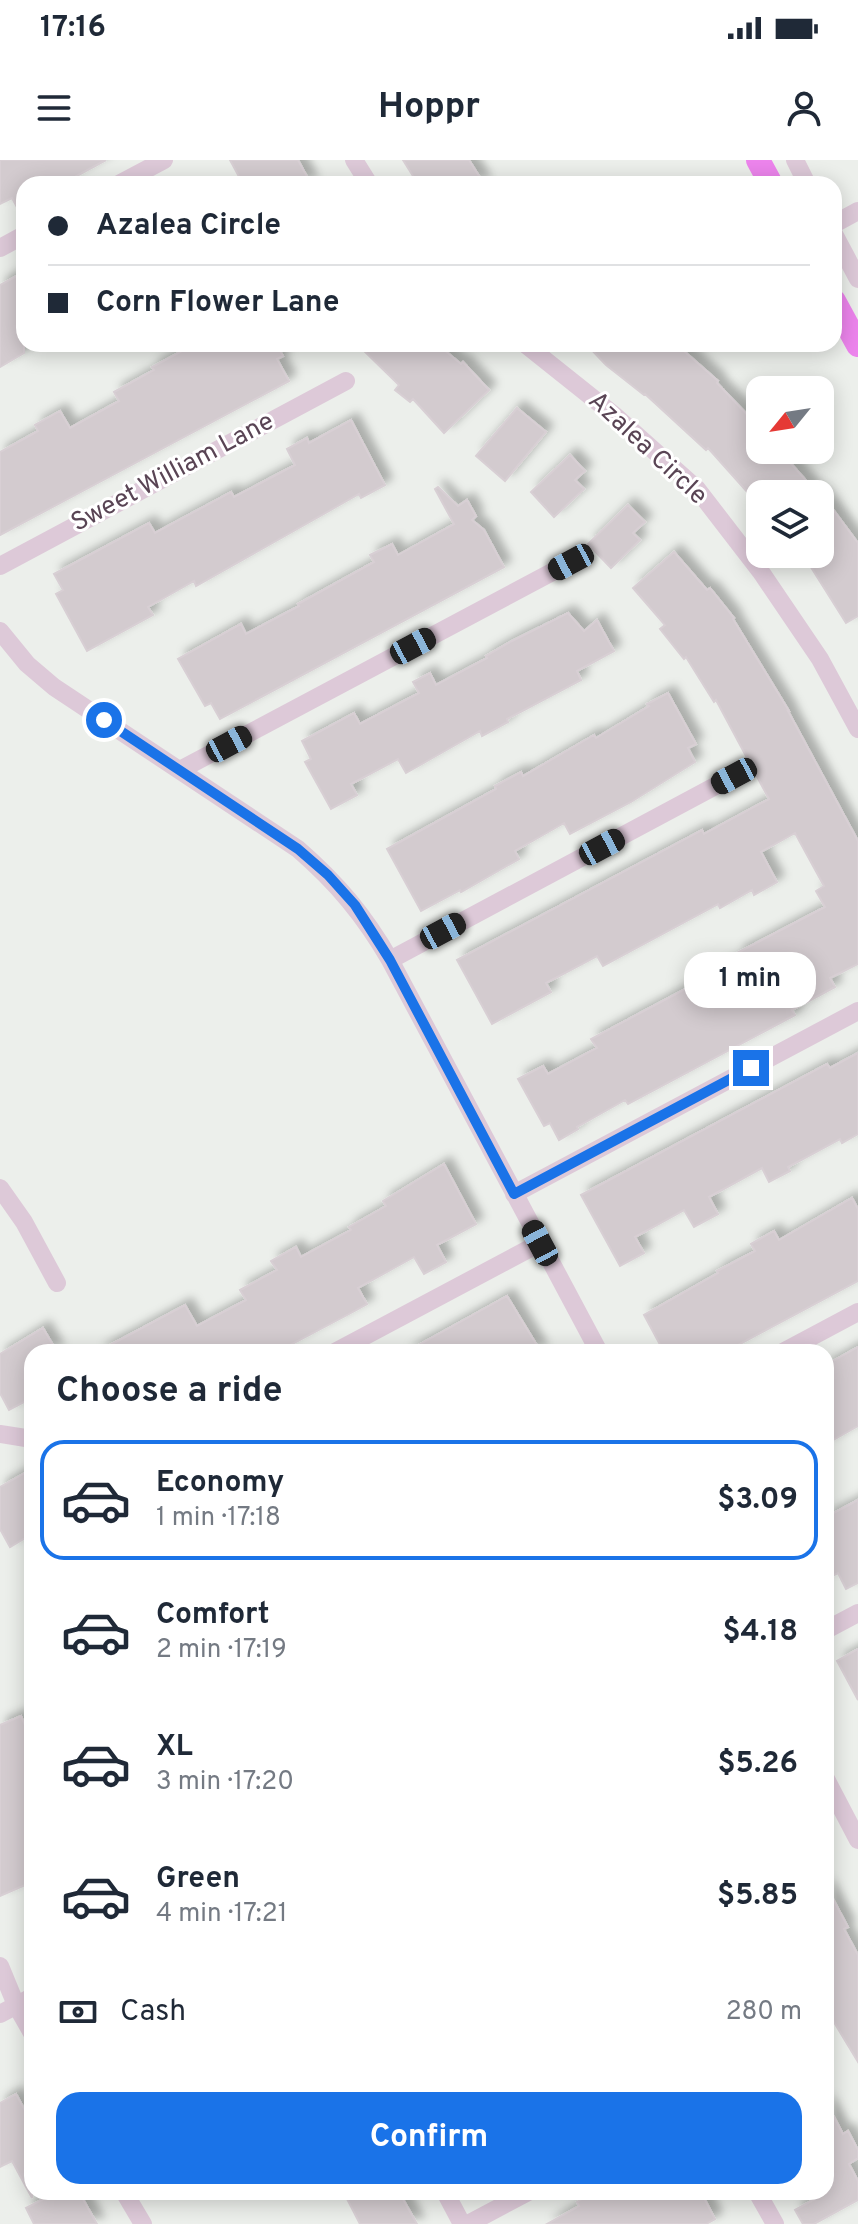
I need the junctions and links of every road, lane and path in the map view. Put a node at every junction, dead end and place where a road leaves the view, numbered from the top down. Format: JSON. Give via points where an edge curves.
{"nodes":[{"id":1,"x":164,"y":160,"type":"edge"},
{"id":2,"x":134,"y":176,"type":"edge"},
{"id":3,"x":842,"y":249,"type":"edge"},
{"id":4,"x":858,"y":279,"type":"edge"},
{"id":5,"x":535,"y":352,"type":"edge"},
{"id":6,"x":346,"y":381,"type":"dead end"},
{"id":7,"x":571,"y":562,"type":"dead end"},
{"id":8,"x":0,"y":566,"type":"edge"},
{"id":9,"x":0,"y":631,"type":"edge"},
{"id":10,"x":858,"y":729,"type":"edge"},
{"id":11,"x":180,"y":770,"type":"junction"},
{"id":12,"x":734,"y":776,"type":"dead end"},
{"id":13,"x":390,"y":960,"type":"junction"},
{"id":14,"x":858,"y":1011,"type":"edge"},
{"id":15,"x":0,"y":1188,"type":"edge"},
{"id":16,"x":514,"y":1194,"type":"junction"},
{"id":17,"x":540,"y":1243,"type":"junction"},
{"id":18,"x":57,"y":1283,"type":"dead end"},
{"id":19,"x":858,"y":1312,"type":"edge"},
{"id":20,"x":350,"y":1344,"type":"edge"},
{"id":21,"x":595,"y":1344,"type":"edge"},
{"id":22,"x":798,"y":1344,"type":"edge"},
{"id":23,"x":0,"y":1434,"type":"edge"},
{"id":24,"x":24,"y":1438,"type":"edge"},
{"id":25,"x":858,"y":1613,"type":"edge"},
{"id":26,"x":834,"y":1626,"type":"edge"},
{"id":27,"x":834,"y":1794,"type":"edge"},
{"id":28,"x":858,"y":1840,"type":"edge"},
{"id":29,"x":0,"y":1966,"type":"edge"},
{"id":30,"x":16,"y":2005,"type":"edge"},
{"id":31,"x":129,"y":2200,"type":"edge"},
{"id":32,"x":450,"y":2200,"type":"edge"},
{"id":33,"x":512,"y":2200,"type":"edge"},
{"id":34,"x":762,"y":2200,"type":"edge"},
{"id":35,"x":143,"y":2224,"type":"edge"},
{"id":36,"x":465,"y":2224,"type":"edge"},
{"id":37,"x":775,"y":2224,"type":"edge"}],
"edges":[{"from":1,"to":2,"type":"street"},
{"from":3,"to":4,"type":"street"},
{"from":5,"to":10,"type":"street","name":"Azalea Circle","via":[[697,489],[812,647]]},
{"from":6,"to":8,"type":"street","name":"Sweet William Lane"},
{"from":7,"to":11,"type":"street"},
{"from":9,"to":11,"type":"street","via":[[54,687]]},
{"from":11,"to":13,"type":"street","via":[[328,875],[355,905]]},
{"from":12,"to":13,"type":"street"},
{"from":13,"to":16,"type":"street"},
{"from":14,"to":16,"type":"street"},
{"from":15,"to":18,"type":"street"},
{"from":16,"to":17,"type":"street"},
{"from":17,"to":20,"type":"street"},
{"from":17,"to":21,"type":"street"},
{"from":19,"to":22,"type":"street"},
{"from":23,"to":24,"type":"street"},
{"from":25,"to":26,"type":"street"},
{"from":27,"to":28,"type":"street"},
{"from":29,"to":30,"type":"street"},
{"from":31,"to":35,"type":"street"},
{"from":32,"to":36,"type":"street"},
{"from":33,"to":36,"type":"street"},
{"from":34,"to":37,"type":"street"}]}
